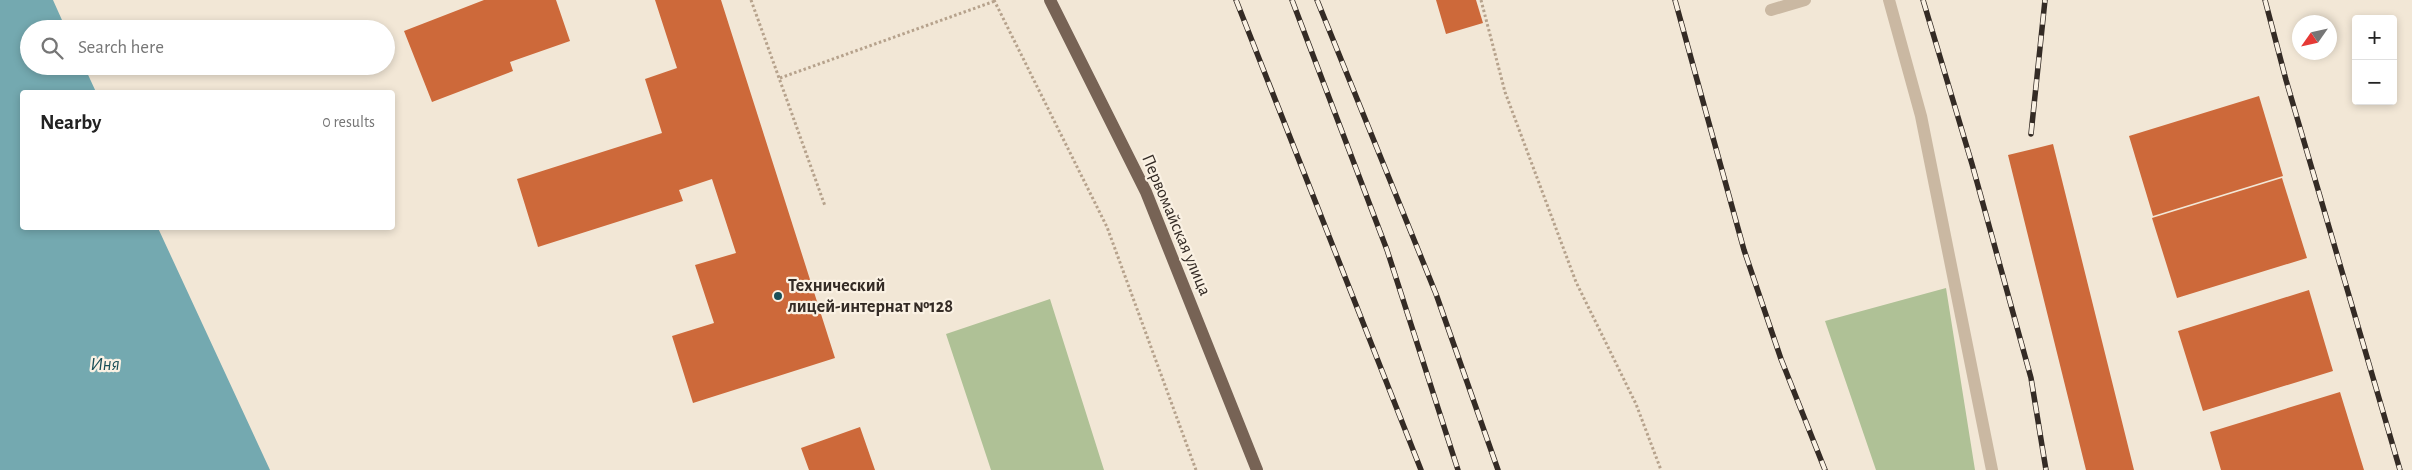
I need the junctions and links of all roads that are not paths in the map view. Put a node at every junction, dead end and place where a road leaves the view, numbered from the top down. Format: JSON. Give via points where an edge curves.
{"nodes":[{"id":1,"x":1050,"y":0,"type":"edge"},
{"id":2,"x":1805,"y":0,"type":"edge"},
{"id":3,"x":1889,"y":0,"type":"edge"},
{"id":4,"x":1771,"y":10,"type":"dead end"},
{"id":5,"x":1257,"y":470,"type":"edge"},
{"id":6,"x":1992,"y":470,"type":"edge"}],
"edges":[{"from":1,"to":5,"type":"main road","name":"Первомайская улица","via":[[1146,192]]},
{"from":2,"to":4,"type":"lane"},
{"from":3,"to":6,"type":"lane","via":[[1921,116]]}]}
